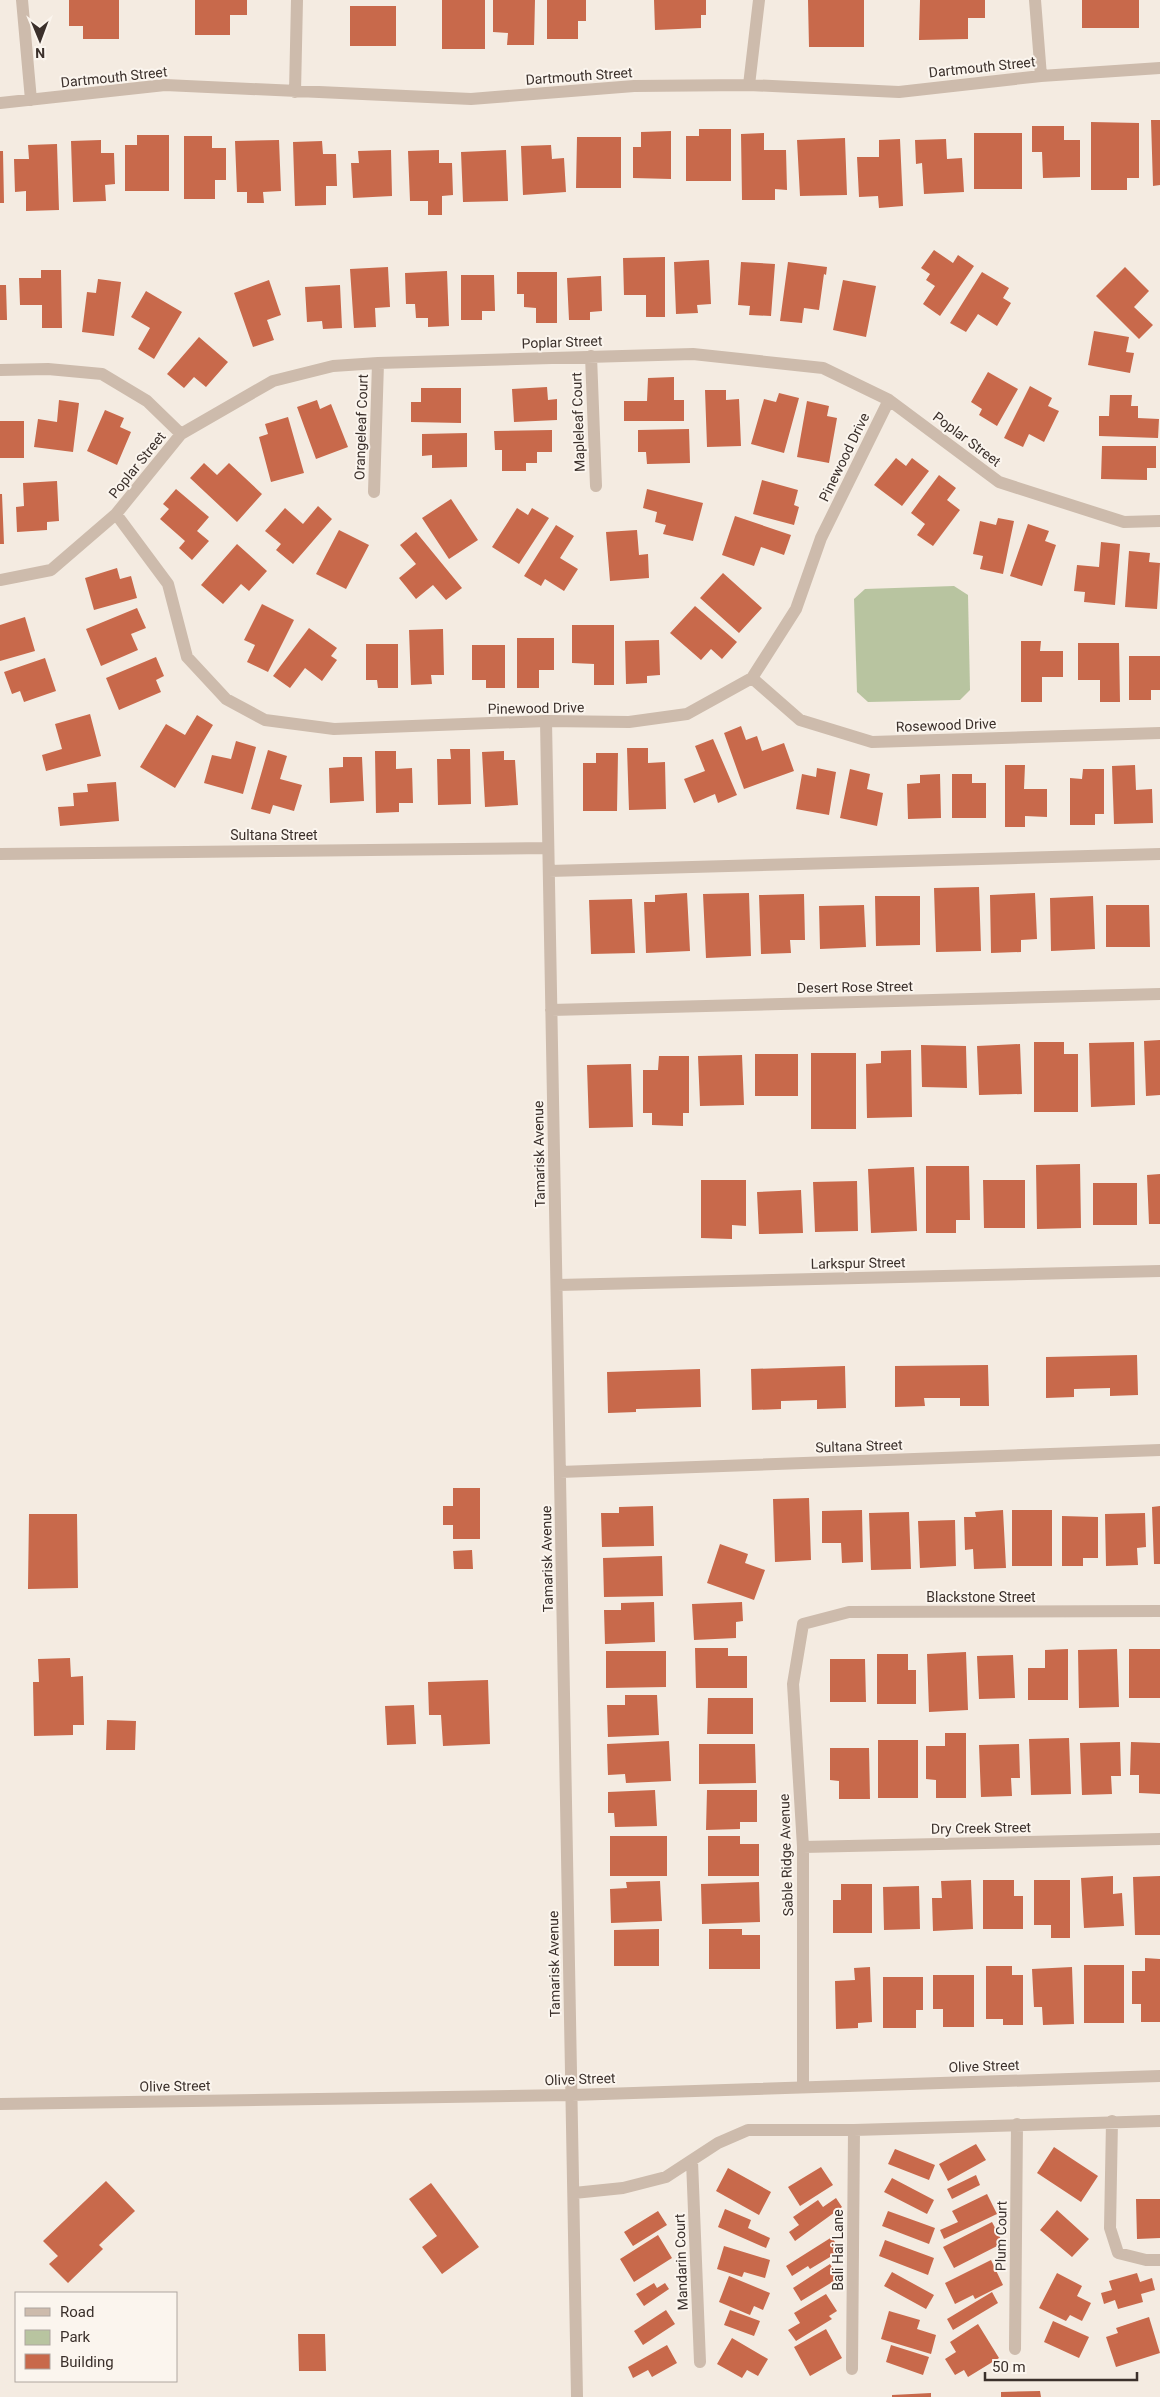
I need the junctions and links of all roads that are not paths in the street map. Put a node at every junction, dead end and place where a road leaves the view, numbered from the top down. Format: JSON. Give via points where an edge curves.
{"nodes":[{"id":1,"x":22,"y":0,"type":"edge"},
{"id":2,"x":297,"y":0,"type":"edge"},
{"id":3,"x":759,"y":0,"type":"edge"},
{"id":4,"x":1035,"y":0,"type":"edge"},
{"id":5,"x":1160,"y":68,"type":"edge"},
{"id":6,"x":1040,"y":76,"type":"junction"},
{"id":7,"x":749,"y":86,"type":"junction"},
{"id":8,"x":295,"y":92,"type":"junction"},
{"id":9,"x":31,"y":100,"type":"junction"},
{"id":10,"x":0,"y":103,"type":"edge"},
{"id":11,"x":591,"y":356,"type":"junction"},
{"id":12,"x":378,"y":363,"type":"junction"},
{"id":13,"x":0,"y":370,"type":"edge"},
{"id":14,"x":889,"y":400,"type":"junction"},
{"id":15,"x":181,"y":434,"type":"junction"},
{"id":16,"x":596,"y":486,"type":"dead end"},
{"id":17,"x":374,"y":492,"type":"dead end"},
{"id":18,"x":116,"y":514,"type":"junction"},
{"id":19,"x":1160,"y":521,"type":"edge"},
{"id":20,"x":0,"y":580,"type":"edge"},
{"id":21,"x":752,"y":678,"type":"junction"},
{"id":22,"x":546,"y":721,"type":"junction"},
{"id":23,"x":1160,"y":733,"type":"edge"},
{"id":24,"x":548,"y":848,"type":"junction"},
{"id":25,"x":0,"y":854,"type":"edge"},
{"id":26,"x":1160,"y":854,"type":"edge"},
{"id":27,"x":549,"y":871,"type":"junction"},
{"id":28,"x":1160,"y":994,"type":"edge"},
{"id":29,"x":551,"y":1010,"type":"junction"},
{"id":30,"x":1160,"y":1272,"type":"edge"},
{"id":31,"x":557,"y":1285,"type":"junction"},
{"id":32,"x":1160,"y":1450,"type":"edge"},
{"id":33,"x":560,"y":1472,"type":"junction"},
{"id":34,"x":1160,"y":1611,"type":"edge"},
{"id":35,"x":803,"y":1624,"type":"joint"},
{"id":36,"x":1160,"y":1839,"type":"edge"},
{"id":37,"x":803,"y":1848,"type":"junction"},
{"id":38,"x":1160,"y":2076,"type":"edge"},
{"id":39,"x":803,"y":2086,"type":"junction"},
{"id":40,"x":572,"y":2094,"type":"junction"},
{"id":41,"x":0,"y":2104,"type":"edge"},
{"id":42,"x":1112,"y":2121,"type":"junction"},
{"id":43,"x":1160,"y":2121,"type":"edge"},
{"id":44,"x":1018,"y":2124,"type":"junction"},
{"id":45,"x":854,"y":2130,"type":"junction"},
{"id":46,"x":692,"y":2161,"type":"junction"},
{"id":47,"x":574,"y":2193,"type":"junction"},
{"id":48,"x":1160,"y":2260,"type":"edge"},
{"id":49,"x":1015,"y":2349,"type":"dead end"},
{"id":50,"x":700,"y":2362,"type":"dead end"},
{"id":51,"x":852,"y":2370,"type":"dead end"},
{"id":52,"x":577,"y":2397,"type":"edge"}],
"edges":[{"from":1,"to":9,"type":"street"},
{"from":2,"to":8,"type":"street"},
{"from":3,"to":7,"type":"street"},
{"from":4,"to":6,"type":"street"},
{"from":5,"to":6,"type":"street","name":"Dartmouth Street"},
{"from":6,"to":7,"type":"street","name":"Dartmouth Street","via":[[899,92]]},
{"from":7,"to":8,"type":"street","name":"Dartmouth Street","via":[[634,86],[471,99]]},
{"from":8,"to":9,"type":"street","name":"Dartmouth Street","via":[[165,85]]},
{"from":9,"to":10,"type":"street","name":"Dartmouth Street"},
{"from":11,"to":12,"type":"street","name":"Poplar Street"},
{"from":11,"to":14,"type":"street","name":"Poplar Street","via":[[693,354],[823,368]]},
{"from":11,"to":16,"type":"street","name":"Mapleleaf Court"},
{"from":12,"to":15,"type":"street","name":"Poplar Street","via":[[333,366],[272,381]]},
{"from":12,"to":17,"type":"street","name":"Orangeleaf Court"},
{"from":13,"to":15,"type":"street","via":[[48,369],[102,374],[147,400]]},
{"from":14,"to":19,"type":"street","name":"Poplar Street","via":[[1000,482],[1124,522]]},
{"from":14,"to":21,"type":"street","name":"Pinewood Drive","via":[[821,538],[796,609]]},
{"from":15,"to":18,"type":"street","name":"Poplar Street"},
{"from":18,"to":20,"type":"street","name":"Poplar Street","via":[[51,570]]},
{"from":18,"to":22,"type":"street","name":"Pinewood Drive","via":[[168,584],[187,657],[226,699],[265,720],[334,730]]},
{"from":21,"to":22,"type":"street","name":"Pinewood Drive","via":[[687,714],[629,722]]},
{"from":21,"to":23,"type":"street","name":"Rosewood Drive","via":[[800,720],[872,742]]},
{"from":22,"to":24,"type":"street","name":"Tamarisk Avenue"},
{"from":24,"to":25,"type":"street","name":"Sultana Street"},
{"from":24,"to":27,"type":"street","name":"Tamarisk Avenue"},
{"from":26,"to":27,"type":"street"},
{"from":27,"to":29,"type":"street","name":"Tamarisk Avenue"},
{"from":28,"to":29,"type":"street","name":"Desert Rose Street"},
{"from":29,"to":31,"type":"street","name":"Tamarisk Avenue"},
{"from":30,"to":31,"type":"street","name":"Larkspur Street"},
{"from":31,"to":33,"type":"street","name":"Tamarisk Avenue"},
{"from":32,"to":33,"type":"street","name":"Sultana Street"},
{"from":33,"to":40,"type":"street","name":"Tamarisk Avenue"},
{"from":34,"to":35,"type":"street","name":"Blackstone Street","via":[[849,1612]]},
{"from":35,"to":37,"type":"street","name":"Sable Ridge Avenue","via":[[793,1684]]},
{"from":36,"to":37,"type":"street","name":"Dry Creek Street"},
{"from":37,"to":39,"type":"street","name":"Sable Ridge Avenue"},
{"from":38,"to":39,"type":"street","name":"Olive Street"},
{"from":39,"to":40,"type":"street","name":"Olive Street"},
{"from":40,"to":41,"type":"street","name":"Olive Street"},
{"from":40,"to":47,"type":"street","name":"Tamarisk Avenue"},
{"from":42,"to":43,"type":"street"},
{"from":42,"to":44,"type":"street"},
{"from":42,"to":48,"type":"street","via":[[1110,2228],[1118,2253]]},
{"from":44,"to":45,"type":"street"},
{"from":44,"to":49,"type":"street","name":"Plum Court"},
{"from":45,"to":46,"type":"street","via":[[748,2130],[718,2143]]},
{"from":45,"to":51,"type":"street","name":"Bali Hai Lane"},
{"from":46,"to":47,"type":"street","via":[[666,2177],[623,2188]]},
{"from":46,"to":50,"type":"street","name":"Mandarin Court"},
{"from":47,"to":52,"type":"street","name":"Tamarisk Avenue"}]}
